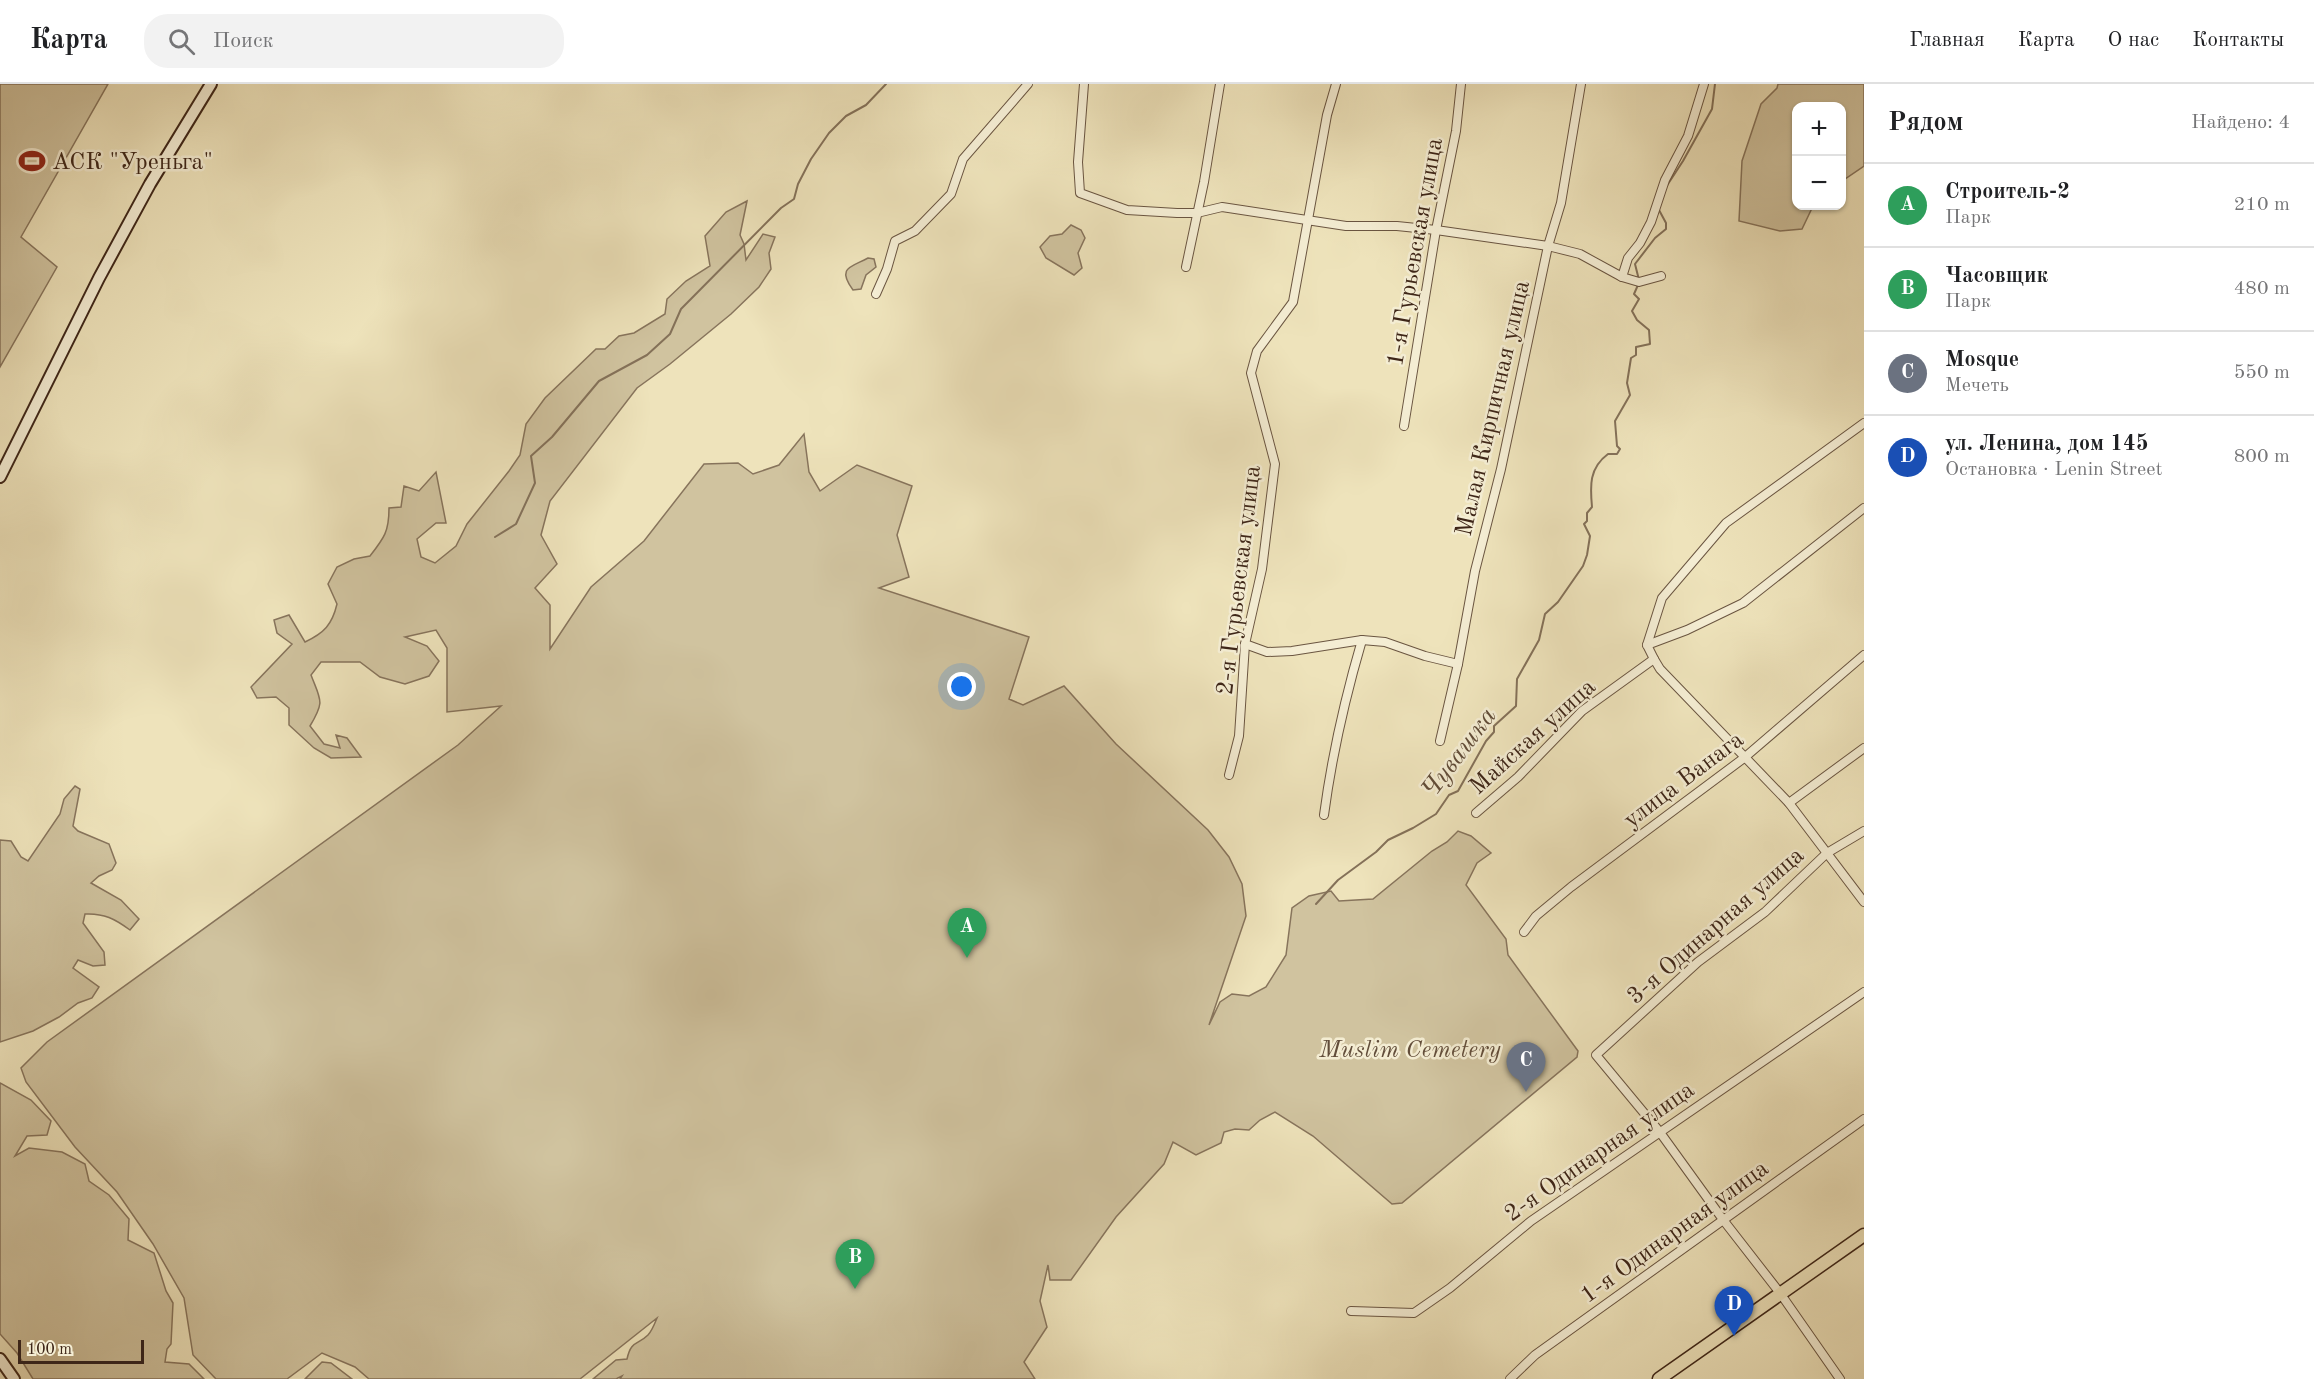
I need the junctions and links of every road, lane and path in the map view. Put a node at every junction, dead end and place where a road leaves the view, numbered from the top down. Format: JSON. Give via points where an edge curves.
{"nodes":[{"id":1,"x":211,"y":84,"type":"edge"},
{"id":2,"x":1028,"y":84,"type":"edge"},
{"id":3,"x":1084,"y":84,"type":"edge"},
{"id":4,"x":1220,"y":84,"type":"edge"},
{"id":5,"x":1336,"y":84,"type":"edge"},
{"id":6,"x":1461,"y":84,"type":"edge"},
{"id":7,"x":1581,"y":84,"type":"edge"},
{"id":8,"x":1704,"y":84,"type":"edge"},
{"id":9,"x":1197,"y":213,"type":"junction"},
{"id":10,"x":1308,"y":219,"type":"junction"},
{"id":11,"x":1436,"y":230,"type":"junction"},
{"id":12,"x":1548,"y":246,"type":"junction"},
{"id":13,"x":1186,"y":267,"type":"dead end"},
{"id":14,"x":1661,"y":276,"type":"dead end"},
{"id":15,"x":1622,"y":277,"type":"junction"},
{"id":16,"x":876,"y":294,"type":"dead end"},
{"id":17,"x":1864,"y":423,"type":"edge"},
{"id":18,"x":1404,"y":426,"type":"dead end"},
{"id":19,"x":0,"y":477,"type":"edge"},
{"id":20,"x":1864,"y":508,"type":"edge"},
{"id":21,"x":1362,"y":640,"type":"junction"},
{"id":22,"x":1245,"y":644,"type":"junction"},
{"id":23,"x":1647,"y":645,"type":"junction"},
{"id":24,"x":1864,"y":655,"type":"edge"},
{"id":25,"x":1654,"y":659,"type":"junction"},
{"id":26,"x":1458,"y":664,"type":"junction"},
{"id":27,"x":1440,"y":741,"type":"dead end"},
{"id":28,"x":1864,"y":748,"type":"edge"},
{"id":29,"x":1744,"y":758,"type":"junction"},
{"id":30,"x":1229,"y":775,"type":"dead end"},
{"id":31,"x":1790,"y":802,"type":"junction"},
{"id":32,"x":1476,"y":813,"type":"dead end"},
{"id":33,"x":1324,"y":815,"type":"dead end"},
{"id":34,"x":1864,"y":831,"type":"edge"},
{"id":35,"x":1827,"y":854,"type":"junction"},
{"id":36,"x":1864,"y":902,"type":"edge"},
{"id":37,"x":1524,"y":932,"type":"dead end"},
{"id":38,"x":1864,"y":992,"type":"edge"},
{"id":39,"x":1864,"y":1119,"type":"edge"},
{"id":40,"x":1659,"y":1131,"type":"junction"},
{"id":41,"x":1724,"y":1221,"type":"junction"},
{"id":42,"x":1864,"y":1235,"type":"edge"},
{"id":43,"x":1780,"y":1293,"type":"junction"},
{"id":44,"x":1351,"y":1311,"type":"dead end"},
{"id":45,"x":0,"y":1359,"type":"edge"},
{"id":46,"x":14,"y":1379,"type":"edge"},
{"id":47,"x":1510,"y":1379,"type":"edge"},
{"id":48,"x":1659,"y":1379,"type":"edge"},
{"id":49,"x":1840,"y":1379,"type":"edge"}],
"edges":[{"from":1,"to":19,"type":"main road","via":[[99,278]]},
{"from":2,"to":16,"type":"street","via":[[963,159],[951,194],[915,231],[895,241]]},
{"from":3,"to":9,"type":"street","via":[[1078,162],[1080,194],[1127,210]]},
{"from":4,"to":9,"type":"street"},
{"from":5,"to":10,"type":"street","name":"2-я Гурьевская улица"},
{"from":6,"to":11,"type":"street","name":"1-я Гурьевская улица","via":[[1456,131]]},
{"from":7,"to":12,"type":"street","name":"Малая Кирпичная улица","via":[[1561,203]]},
{"from":8,"to":15,"type":"street","via":[[1688,136]]},
{"from":9,"to":10,"type":"street","via":[[1222,207]]},
{"from":9,"to":13,"type":"street"},
{"from":10,"to":11,"type":"street","via":[[1346,226]]},
{"from":10,"to":22,"type":"street","name":"2-я Гурьевская улица","via":[[1293,302],[1257,351],[1251,373],[1275,464],[1262,569]]},
{"from":11,"to":12,"type":"street"},
{"from":11,"to":18,"type":"street","name":"1-я Гурьевская улица"},
{"from":12,"to":15,"type":"street","via":[[1580,254]]},
{"from":12,"to":26,"type":"street","name":"Малая Кирпичная улица"},
{"from":14,"to":15,"type":"street","via":[[1639,282]]},
{"from":17,"to":23,"type":"street","via":[[1726,523],[1662,598]]},
{"from":20,"to":23,"type":"street","via":[[1743,603]]},
{"from":21,"to":22,"type":"street","via":[[1284,652],[1267,652]]},
{"from":21,"to":26,"type":"street","via":[[1385,642]]},
{"from":21,"to":33,"type":"street","via":[[1343,704]]},
{"from":22,"to":30,"type":"street","name":"2-я Гурьевская улица","via":[[1239,736]]},
{"from":23,"to":25,"type":"street"},
{"from":24,"to":29,"type":"street","name":"улица Ванага"},
{"from":25,"to":29,"type":"street"},
{"from":25,"to":32,"type":"street","name":"Майская улица","via":[[1582,711],[1518,777]]},
{"from":26,"to":27,"type":"street","name":"Малая Кирпичная улица"},
{"from":28,"to":31,"type":"street"},
{"from":29,"to":31,"type":"street"},
{"from":29,"to":37,"type":"street","name":"улица Ванага","via":[[1571,887],[1536,916]]},
{"from":31,"to":35,"type":"street"},
{"from":34,"to":35,"type":"street","name":"3-я Одинарная улица"},
{"from":35,"to":36,"type":"street"},
{"from":35,"to":40,"type":"street","name":"3-я Одинарная улица","via":[[1765,912],[1698,962],[1596,1055]]},
{"from":38,"to":40,"type":"street","name":"2-я Одинарная улица"},
{"from":39,"to":41,"type":"street","name":"1-я Одинарная улица"},
{"from":40,"to":41,"type":"street"},
{"from":40,"to":44,"type":"street","name":"2-я Одинарная улица","via":[[1530,1221],[1414,1313]]},
{"from":41,"to":43,"type":"street"},
{"from":41,"to":47,"type":"street","name":"1-я Одинарная улица","via":[[1535,1355]]},
{"from":42,"to":43,"type":"main road"},
{"from":43,"to":48,"type":"main road"},
{"from":43,"to":49,"type":"street"},
{"from":45,"to":46,"type":"main road"}]}
